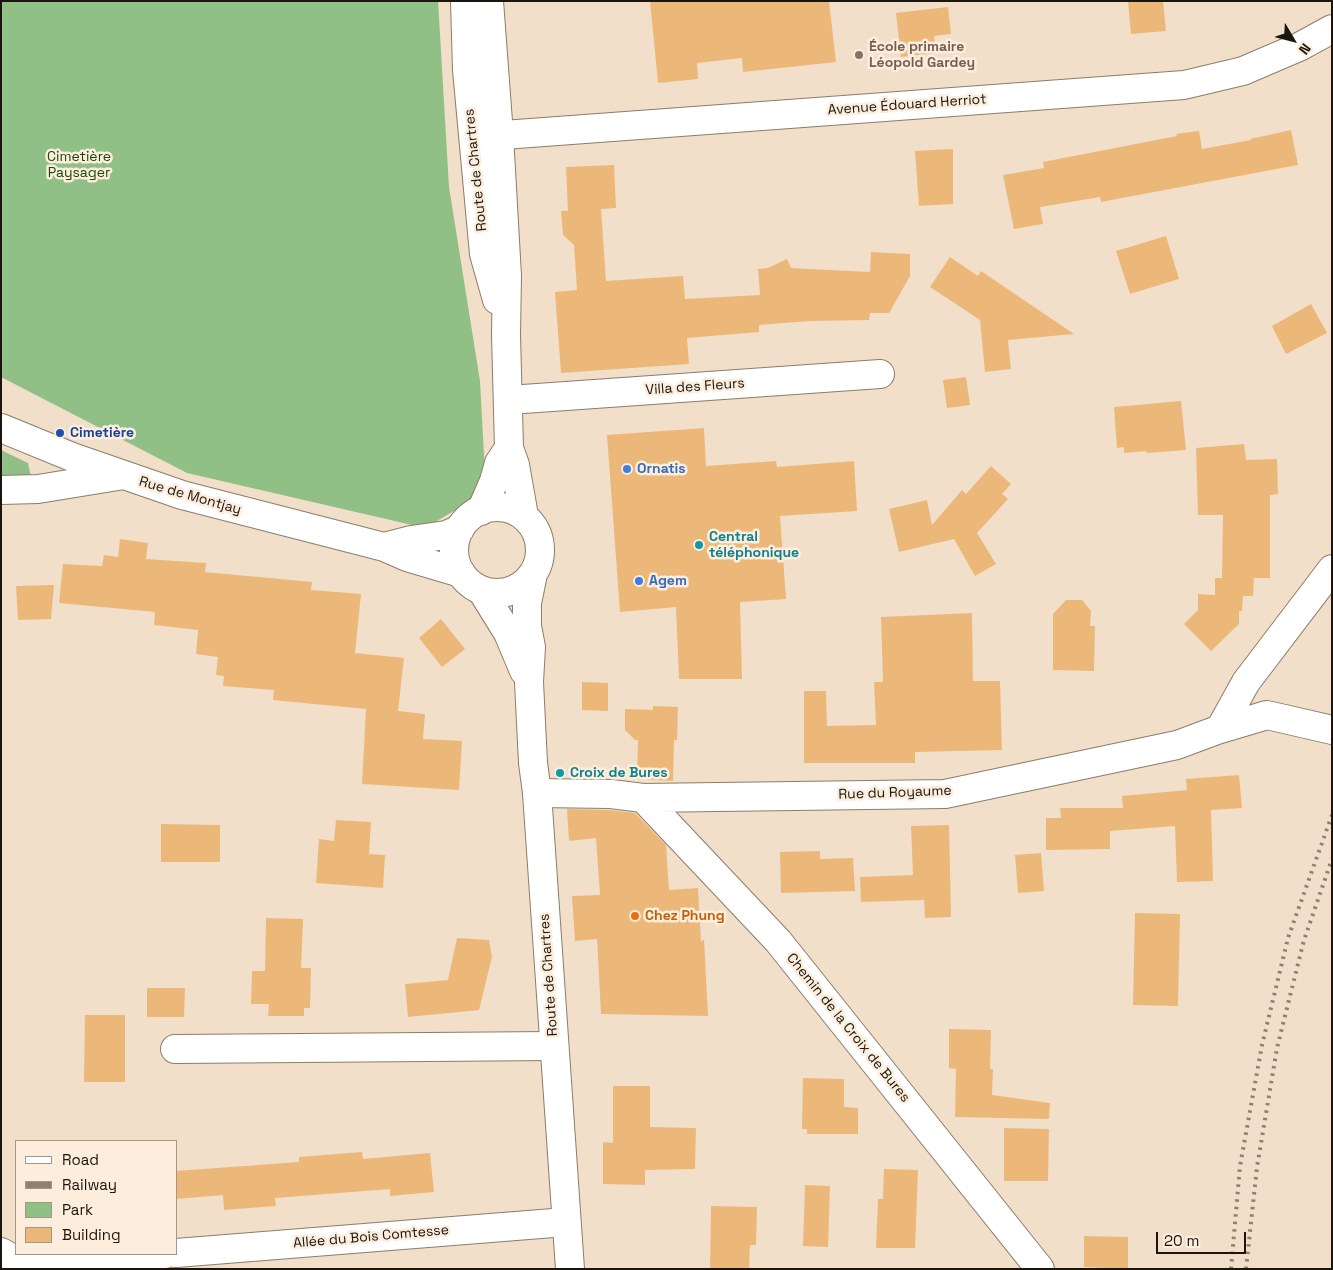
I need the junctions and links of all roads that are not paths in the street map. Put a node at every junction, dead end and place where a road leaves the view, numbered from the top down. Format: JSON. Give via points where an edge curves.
{"nodes":[{"id":1,"x":465,"y":1,"type":"edge"},
{"id":2,"x":489,"y":1,"type":"edge"},
{"id":3,"x":1332,"y":30,"type":"edge"},
{"id":4,"x":499,"y":135,"type":"junction"},
{"id":5,"x":473,"y":137,"type":"junction"},
{"id":6,"x":506,"y":336,"type":"junction"},
{"id":7,"x":880,"y":374,"type":"dead end"},
{"id":8,"x":509,"y":400,"type":"junction"},
{"id":9,"x":1,"y":428,"type":"edge"},
{"id":10,"x":509,"y":448,"type":"junction"},
{"id":11,"x":122,"y":475,"type":"junction"},
{"id":12,"x":1,"y":490,"type":"edge"},
{"id":13,"x":481,"y":511,"type":"junction"},
{"id":14,"x":524,"y":516,"type":"junction"},
{"id":15,"x":460,"y":529,"type":"junction"},
{"id":16,"x":384,"y":547,"type":"junction"},
{"id":17,"x":1332,"y":569,"type":"edge"},
{"id":18,"x":461,"y":573,"type":"junction"},
{"id":19,"x":533,"y":574,"type":"junction"},
{"id":20,"x":482,"y":590,"type":"junction"},
{"id":21,"x":529,"y":682,"type":"junction"},
{"id":22,"x":1220,"y":729,"type":"junction"},
{"id":23,"x":1332,"y":730,"type":"edge"},
{"id":24,"x":537,"y":793,"type":"junction"},
{"id":25,"x":643,"y":798,"type":"junction"},
{"id":26,"x":553,"y":1046,"type":"junction"},
{"id":27,"x":175,"y":1049,"type":"dead end"},
{"id":28,"x":566,"y":1222,"type":"junction"},
{"id":29,"x":1,"y":1252,"type":"edge"},
{"id":30,"x":178,"y":1253,"type":"edge"},
{"id":31,"x":152,"y":1255,"type":"edge"},
{"id":32,"x":570,"y":1269,"type":"edge"},
{"id":33,"x":1040,"y":1269,"type":"edge"}],
"edges":[{"from":1,"to":5,"type":"street","name":"Route de Chartres"},
{"from":2,"to":4,"type":"street","name":"Route de Chartres"},
{"from":3,"to":4,"type":"street","name":"Avenue Édouard Herriot","via":[[1244,71],[1184,84]]},
{"from":4,"to":5,"type":"street","name":"Avenue Édouard Herriot"},
{"from":4,"to":6,"type":"street","name":"Route de Chartres","via":[[507,276]]},
{"from":5,"to":6,"type":"street","name":"Route de Chartres","via":[[484,254]]},
{"from":6,"to":8,"type":"street","name":"Route de Chartres"},
{"from":7,"to":8,"type":"street","name":"Villa des Fleurs"},
{"from":8,"to":10,"type":"street","name":"Route de Chartres"},
{"from":9,"to":11,"type":"street","name":"Rue de Montjay"},
{"from":10,"to":13,"type":"street","name":"Route de Chartres"},
{"from":10,"to":14,"type":"street","name":"Route de Chartres"},
{"from":11,"to":12,"type":"street","via":[[38,489]]},
{"from":11,"to":16,"type":"street","name":"Rue de Montjay","via":[[182,495]]},
{"from":13,"to":14,"type":"street","via":[[503,508]]},
{"from":13,"to":15,"type":"street"},
{"from":14,"to":19,"type":"street","via":[[538,537],[539,563]]},
{"from":15,"to":16,"type":"street","name":"Rue de Montjay","via":[[446,535]]},
{"from":15,"to":18,"type":"street","via":[[455,555]]},
{"from":16,"to":18,"type":"street","name":"Rue de Montjay"},
{"from":17,"to":22,"type":"street","via":[[1246,682]]},
{"from":18,"to":20,"type":"street"},
{"from":19,"to":20,"type":"street","via":[[525,583],[505,593]]},
{"from":19,"to":21,"type":"street","name":"Route de Chartres","via":[[527,604],[531,646]]},
{"from":20,"to":21,"type":"street","name":"Route de Chartres","via":[[508,633]]},
{"from":21,"to":24,"type":"street","name":"Route de Chartres"},
{"from":22,"to":23,"type":"street","name":"Rue du Royaume","via":[[1267,715]]},
{"from":22,"to":25,"type":"street","name":"Rue du Royaume","via":[[1177,745],[945,794]]},
{"from":24,"to":25,"type":"street","name":"Rue du Royaume"},
{"from":24,"to":26,"type":"street","name":"Route de Chartres"},
{"from":25,"to":33,"type":"street","name":"Chemin de la Croix de Bures","via":[[778,941]]},
{"from":26,"to":27,"type":"street"},
{"from":26,"to":28,"type":"street","name":"Route de Chartres"},
{"from":28,"to":30,"type":"street","name":"Allée du Bois Comtesse"},
{"from":28,"to":32,"type":"street","name":"Route de Chartres"},
{"from":29,"to":31,"type":"street","via":[[24,1265]]}]}
